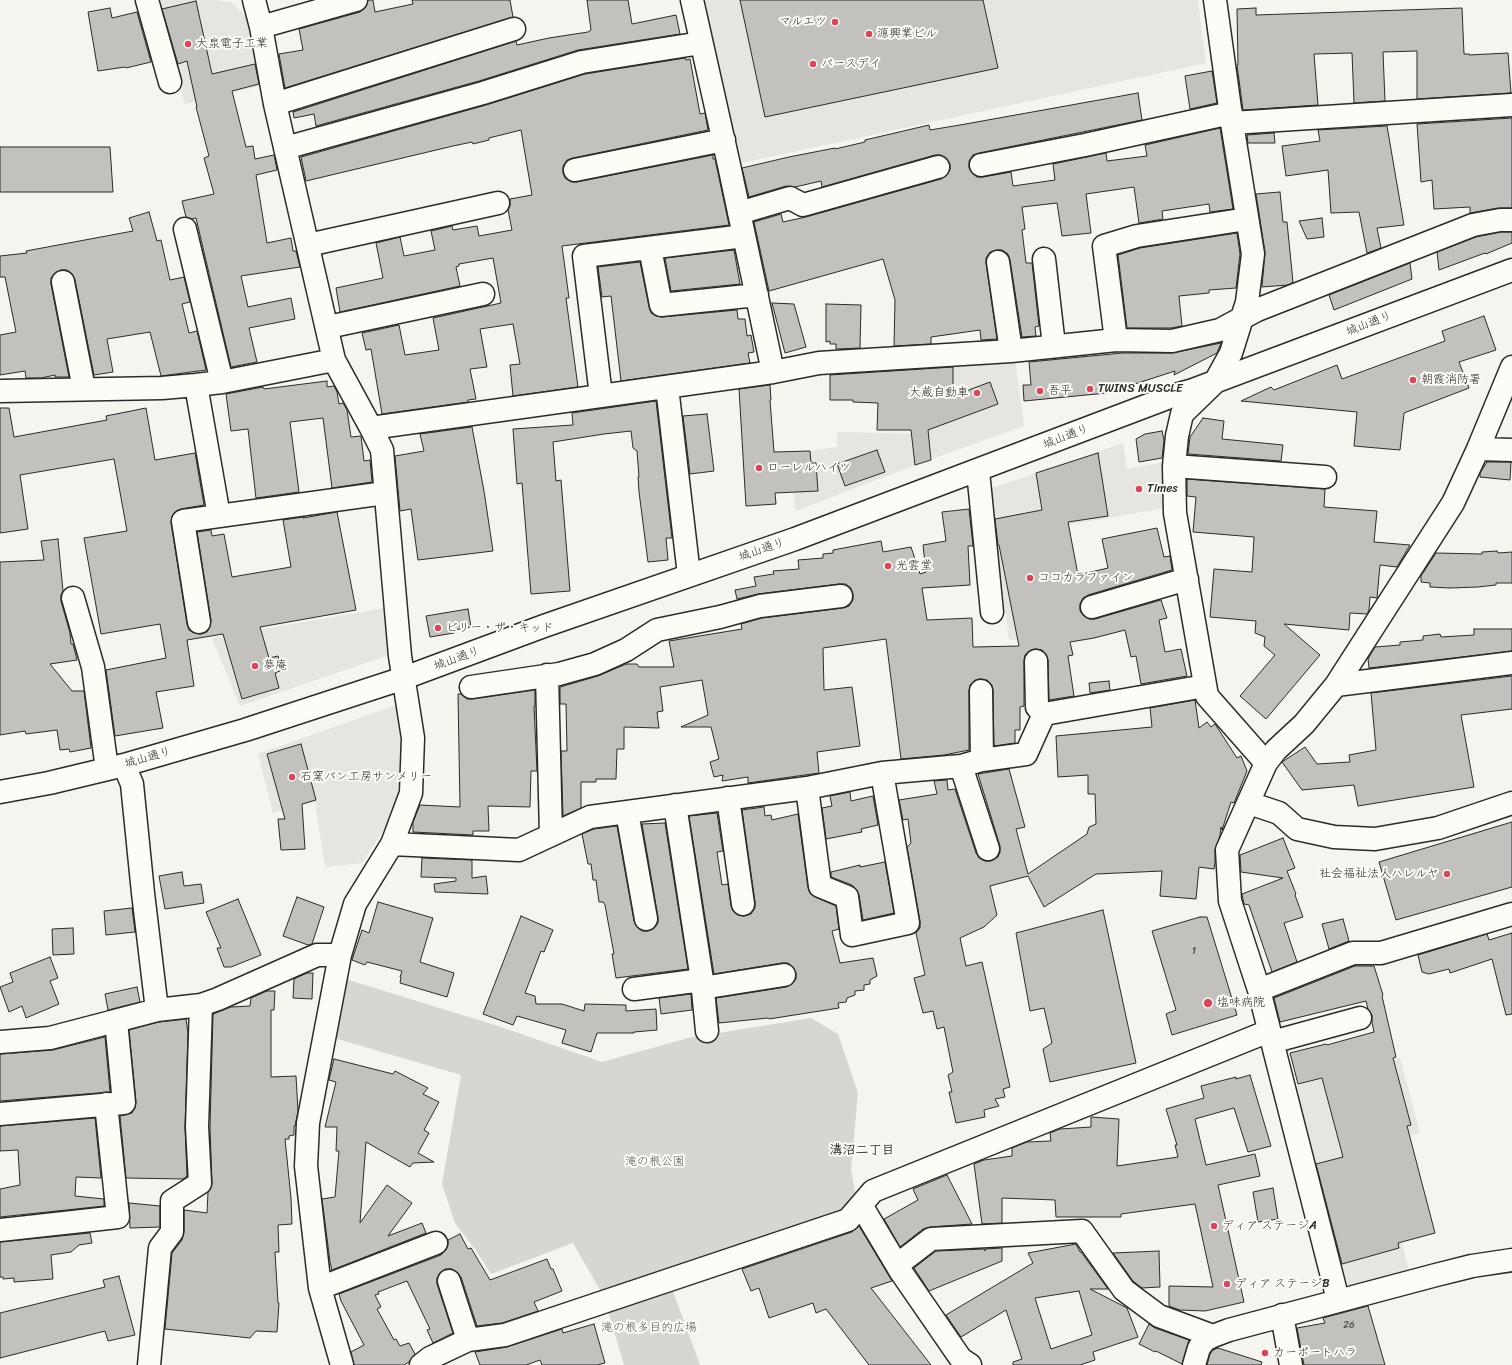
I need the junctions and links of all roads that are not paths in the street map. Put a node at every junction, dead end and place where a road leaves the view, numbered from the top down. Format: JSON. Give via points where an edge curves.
{"nodes":[{"id":1,"x":148,"y":0,"type":"edge"},
{"id":2,"x":254,"y":0,"type":"edge"},
{"id":3,"x":356,"y":0,"type":"edge"},
{"id":4,"x":692,"y":0,"type":"edge"},
{"id":5,"x":1215,"y":0,"type":"edge"},
{"id":6,"x":261,"y":27,"type":"junction"},
{"id":7,"x":514,"y":29,"type":"dead end"},
{"id":8,"x":701,"y":43,"type":"junction"},
{"id":9,"x":170,"y":82,"type":"dead end"},
{"id":10,"x":275,"y":104,"type":"junction"},
{"id":11,"x":1512,"y":105,"type":"edge"},
{"id":12,"x":1231,"y":118,"type":"junction"},
{"id":13,"x":724,"y":140,"type":"junction"},
{"id":14,"x":285,"y":148,"type":"junction"},
{"id":15,"x":981,"y":165,"type":"dead end"},
{"id":16,"x":938,"y":167,"type":"dead end"},
{"id":17,"x":575,"y":170,"type":"dead end"},
{"id":18,"x":498,"y":203,"type":"dead end"},
{"id":19,"x":739,"y":213,"type":"junction"},
{"id":20,"x":1247,"y":219,"type":"junction"},
{"id":21,"x":1512,"y":220,"type":"edge"},
{"id":22,"x":185,"y":229,"type":"dead end"},
{"id":23,"x":744,"y":236,"type":"junction"},
{"id":24,"x":308,"y":245,"type":"junction"},
{"id":25,"x":650,"y":248,"type":"junction"},
{"id":26,"x":1044,"y":259,"type":"dead end"},
{"id":27,"x":998,"y":262,"type":"dead end"},
{"id":28,"x":1512,"y":270,"type":"edge"},
{"id":29,"x":63,"y":282,"type":"dead end"},
{"id":30,"x":483,"y":294,"type":"dead end"},
{"id":31,"x":757,"y":295,"type":"junction"},
{"id":32,"x":1241,"y":319,"type":"junction"},
{"id":33,"x":328,"y":327,"type":"junction"},
{"id":34,"x":1116,"y":340,"type":"junction"},
{"id":35,"x":1054,"y":346,"type":"junction"},
{"id":36,"x":1011,"y":351,"type":"junction"},
{"id":37,"x":334,"y":360,"type":"junction"},
{"id":38,"x":1512,"y":367,"type":"edge"},
{"id":39,"x":773,"y":372,"type":"junction"},
{"id":40,"x":222,"y":382,"type":"junction"},
{"id":41,"x":1215,"y":382,"type":"junction"},
{"id":42,"x":196,"y":385,"type":"junction"},
{"id":43,"x":667,"y":387,"type":"junction"},
{"id":44,"x":84,"y":390,"type":"junction"},
{"id":45,"x":0,"y":391,"type":"edge"},
{"id":46,"x":601,"y":396,"type":"junction"},
{"id":47,"x":371,"y":428,"type":"junction"},
{"id":48,"x":1478,"y":449,"type":"junction"},
{"id":49,"x":1512,"y":450,"type":"edge"},
{"id":50,"x":1174,"y":466,"type":"junction"},
{"id":51,"x":978,"y":471,"type":"junction"},
{"id":52,"x":1325,"y":477,"type":"dead end"},
{"id":53,"x":385,"y":493,"type":"junction"},
{"id":54,"x":219,"y":516,"type":"junction"},
{"id":55,"x":690,"y":576,"type":"junction"},
{"id":56,"x":1187,"y":579,"type":"junction"},
{"id":57,"x":841,"y":596,"type":"dead end"},
{"id":58,"x":73,"y":598,"type":"dead end"},
{"id":59,"x":1092,"y":606,"type":"dead end"},
{"id":60,"x":992,"y":612,"type":"dead end"},
{"id":61,"x":199,"y":622,"type":"dead end"},
{"id":62,"x":1036,"y":661,"type":"dead end"},
{"id":63,"x":1512,"y":664,"type":"edge"},
{"id":64,"x":547,"y":675,"type":"junction"},
{"id":65,"x":404,"y":678,"type":"junction"},
{"id":66,"x":1336,"y":685,"type":"junction"},
{"id":67,"x":1205,"y":686,"type":"junction"},
{"id":68,"x":471,"y":687,"type":"dead end"},
{"id":69,"x":981,"y":691,"type":"dead end"},
{"id":70,"x":1044,"y":714,"type":"junction"},
{"id":71,"x":982,"y":760,"type":"junction"},
{"id":72,"x":1266,"y":763,"type":"junction"},
{"id":73,"x":961,"y":766,"type":"junction"},
{"id":74,"x":115,"y":767,"type":"junction"},
{"id":75,"x":882,"y":774,"type":"junction"},
{"id":76,"x":807,"y":788,"type":"junction"},
{"id":77,"x":0,"y":792,"type":"edge"},
{"id":78,"x":728,"y":798,"type":"junction"},
{"id":79,"x":1249,"y":803,"type":"junction"},
{"id":80,"x":1512,"y":803,"type":"edge"},
{"id":81,"x":675,"y":805,"type":"junction"},
{"id":82,"x":627,"y":812,"type":"junction"},
{"id":83,"x":551,"y":835,"type":"junction"},
{"id":84,"x":392,"y":844,"type":"junction"},
{"id":85,"x":988,"y":849,"type":"dead end"},
{"id":86,"x":743,"y":904,"type":"dead end"},
{"id":87,"x":1512,"y":914,"type":"edge"},
{"id":88,"x":646,"y":919,"type":"dead end"},
{"id":89,"x":340,"y":955,"type":"junction"},
{"id":90,"x":784,"y":975,"type":"dead end"},
{"id":91,"x":702,"y":984,"type":"junction"},
{"id":92,"x":634,"y":989,"type":"dead end"},
{"id":93,"x":1259,"y":990,"type":"junction"},
{"id":94,"x":201,"y":1005,"type":"junction"},
{"id":95,"x":157,"y":1010,"type":"junction"},
{"id":96,"x":1360,"y":1018,"type":"dead end"},
{"id":97,"x":116,"y":1021,"type":"junction"},
{"id":98,"x":707,"y":1031,"type":"dead end"},
{"id":99,"x":1271,"y":1036,"type":"junction"},
{"id":100,"x":0,"y":1042,"type":"edge"},
{"id":101,"x":106,"y":1104,"type":"junction"},
{"id":102,"x":0,"y":1114,"type":"edge"},
{"id":103,"x":861,"y":1204,"type":"junction"},
{"id":104,"x":0,"y":1230,"type":"edge"},
{"id":105,"x":436,"y":1243,"type":"dead end"},
{"id":106,"x":1512,"y":1260,"type":"edge"},
{"id":107,"x":897,"y":1265,"type":"junction"},
{"id":108,"x":449,"y":1281,"type":"dead end"},
{"id":109,"x":320,"y":1288,"type":"junction"},
{"id":110,"x":1338,"y":1300,"type":"junction"},
{"id":111,"x":1282,"y":1315,"type":"junction"},
{"id":112,"x":1213,"y":1336,"type":"junction"},
{"id":113,"x":468,"y":1340,"type":"junction"},
{"id":114,"x":149,"y":1365,"type":"edge"},
{"id":115,"x":342,"y":1365,"type":"edge"},
{"id":116,"x":421,"y":1365,"type":"edge"},
{"id":117,"x":970,"y":1365,"type":"edge"},
{"id":118,"x":1194,"y":1365,"type":"edge"},
{"id":119,"x":1291,"y":1365,"type":"edge"}],
"edges":[{"from":1,"to":9,"type":"street"},
{"from":2,"to":6,"type":"street"},
{"from":3,"to":6,"type":"street"},
{"from":4,"to":8,"type":"street"},
{"from":5,"to":12,"type":"street"},
{"from":6,"to":10,"type":"street"},
{"from":7,"to":10,"type":"street"},
{"from":8,"to":13,"type":"street"},
{"from":8,"to":14,"type":"street","via":[[582,62],[483,93]]},
{"from":10,"to":14,"type":"street"},
{"from":11,"to":12,"type":"street"},
{"from":12,"to":15,"type":"street"},
{"from":12,"to":20,"type":"street"},
{"from":13,"to":17,"type":"street"},
{"from":13,"to":19,"type":"street"},
{"from":14,"to":24,"type":"street"},
{"from":16,"to":19,"type":"street","via":[[803,205],[790,198]]},
{"from":18,"to":24,"type":"street"},
{"from":19,"to":23,"type":"street"},
{"from":20,"to":32,"type":"street","via":[[1252,254],[1247,302]]},
{"from":20,"to":34,"type":"street","via":[[1137,236],[1104,246]]},
{"from":21,"to":32,"type":"street","via":[[1473,225],[1257,310]]},
{"from":22,"to":40,"type":"street"},
{"from":23,"to":25,"type":"street"},
{"from":23,"to":31,"type":"street"},
{"from":24,"to":33,"type":"street"},
{"from":25,"to":31,"type":"street","via":[[661,305]]},
{"from":25,"to":46,"type":"street","via":[[584,256]]},
{"from":26,"to":35,"type":"street"},
{"from":27,"to":36,"type":"street"},
{"from":28,"to":41,"type":"street","name":"城山通り"},
{"from":29,"to":44,"type":"street"},
{"from":30,"to":33,"type":"street"},
{"from":31,"to":39,"type":"street"},
{"from":32,"to":34,"type":"street","via":[[1220,330],[1172,341]]},
{"from":32,"to":41,"type":"street","via":[[1231,353]]},
{"from":33,"to":37,"type":"street"},
{"from":34,"to":35,"type":"street"},
{"from":35,"to":36,"type":"street"},
{"from":36,"to":39,"type":"street","via":[[819,363]]},
{"from":37,"to":40,"type":"street"},
{"from":37,"to":47,"type":"street"},
{"from":38,"to":48,"type":"street"},
{"from":39,"to":43,"type":"street"},
{"from":40,"to":42,"type":"street"},
{"from":41,"to":50,"type":"street","via":[[1182,414]]},
{"from":41,"to":51,"type":"street","name":"城山通り"},
{"from":42,"to":44,"type":"street"},
{"from":42,"to":54,"type":"street"},
{"from":43,"to":46,"type":"street"},
{"from":43,"to":55,"type":"street"},
{"from":44,"to":45,"type":"street"},
{"from":46,"to":47,"type":"street"},
{"from":47,"to":53,"type":"street","via":[[382,450]]},
{"from":48,"to":49,"type":"street"},
{"from":48,"to":66,"type":"street","via":[[1452,503]]},
{"from":50,"to":52,"type":"street"},
{"from":50,"to":56,"type":"street","via":[[1175,513]]},
{"from":51,"to":55,"type":"street","name":"城山通り"},
{"from":51,"to":60,"type":"street"},
{"from":53,"to":54,"type":"street"},
{"from":53,"to":65,"type":"street"},
{"from":54,"to":61,"type":"street","via":[[183,521]]},
{"from":55,"to":65,"type":"street","name":"城山通り"},
{"from":56,"to":59,"type":"street"},
{"from":56,"to":67,"type":"street"},
{"from":57,"to":64,"type":"street","via":[[760,606],[657,630],[626,650],[595,664]]},
{"from":58,"to":74,"type":"street","via":[[93,667]]},
{"from":62,"to":70,"type":"street","via":[[1037,708]]},
{"from":63,"to":66,"type":"street"},
{"from":64,"to":68,"type":"street"},
{"from":64,"to":83,"type":"street"},
{"from":65,"to":74,"type":"street","name":"城山通り","via":[[245,730]]},
{"from":65,"to":84,"type":"street","via":[[414,738],[411,793]]},
{"from":66,"to":72,"type":"street","via":[[1304,724]]},
{"from":67,"to":70,"type":"street"},
{"from":67,"to":72,"type":"street","via":[[1207,696]]},
{"from":69,"to":71,"type":"street"},
{"from":70,"to":71,"type":"street","via":[[1026,754]]},
{"from":71,"to":73,"type":"street"},
{"from":72,"to":79,"type":"street"},
{"from":73,"to":75,"type":"street"},
{"from":73,"to":85,"type":"street"},
{"from":74,"to":77,"type":"street","name":"城山通り"},
{"from":74,"to":95,"type":"street","via":[[132,784]]},
{"from":75,"to":76,"type":"street"},
{"from":75,"to":76,"type":"street","via":[[908,923],[852,935],[847,897],[820,886]]},
{"from":76,"to":78,"type":"street"},
{"from":78,"to":81,"type":"street"},
{"from":78,"to":86,"type":"street"},
{"from":79,"to":80,"type":"street","via":[[1279,813],[1297,829],[1334,836],[1375,839],[1438,828]]},
{"from":79,"to":93,"type":"street","via":[[1228,850],[1230,901]]},
{"from":81,"to":82,"type":"street"},
{"from":81,"to":91,"type":"street"},
{"from":82,"to":83,"type":"street","via":[[590,817]]},
{"from":82,"to":88,"type":"street"},
{"from":83,"to":84,"type":"street","via":[[519,850]]},
{"from":84,"to":89,"type":"street","via":[[355,904]]},
{"from":87,"to":93,"type":"street","via":[[1381,953],[1353,953]]},
{"from":89,"to":94,"type":"street","via":[[317,955]]},
{"from":89,"to":109,"type":"street","via":[[308,1123],[306,1166]]},
{"from":90,"to":91,"type":"street"},
{"from":91,"to":92,"type":"street"},
{"from":91,"to":98,"type":"street"},
{"from":93,"to":99,"type":"street"},
{"from":94,"to":95,"type":"street"},
{"from":94,"to":114,"type":"street","via":[[197,1127],[200,1183],[172,1202],[172,1232],[160,1248]]},
{"from":95,"to":97,"type":"street"},
{"from":96,"to":99,"type":"street"},
{"from":97,"to":100,"type":"street","via":[[50,1038]]},
{"from":97,"to":101,"type":"street","via":[[124,1103]]},
{"from":99,"to":103,"type":"street","via":[[873,1191]]},
{"from":99,"to":110,"type":"street"},
{"from":101,"to":102,"type":"street"},
{"from":101,"to":104,"type":"street","via":[[118,1217]]},
{"from":103,"to":107,"type":"street"},
{"from":103,"to":113,"type":"street","via":[[848,1220],[505,1335]]},
{"from":105,"to":109,"type":"street"},
{"from":106,"to":110,"type":"street","via":[[1472,1266]]},
{"from":107,"to":112,"type":"street","via":[[931,1239],[1082,1231],[1124,1290],[1160,1316]]},
{"from":107,"to":117,"type":"street","via":[[961,1359]]},
{"from":108,"to":113,"type":"street"},
{"from":109,"to":115,"type":"street"},
{"from":110,"to":111,"type":"street"},
{"from":111,"to":112,"type":"street"},
{"from":111,"to":119,"type":"street"},
{"from":112,"to":118,"type":"street","via":[[1205,1340],[1199,1348]]},
{"from":113,"to":116,"type":"street"}]}
